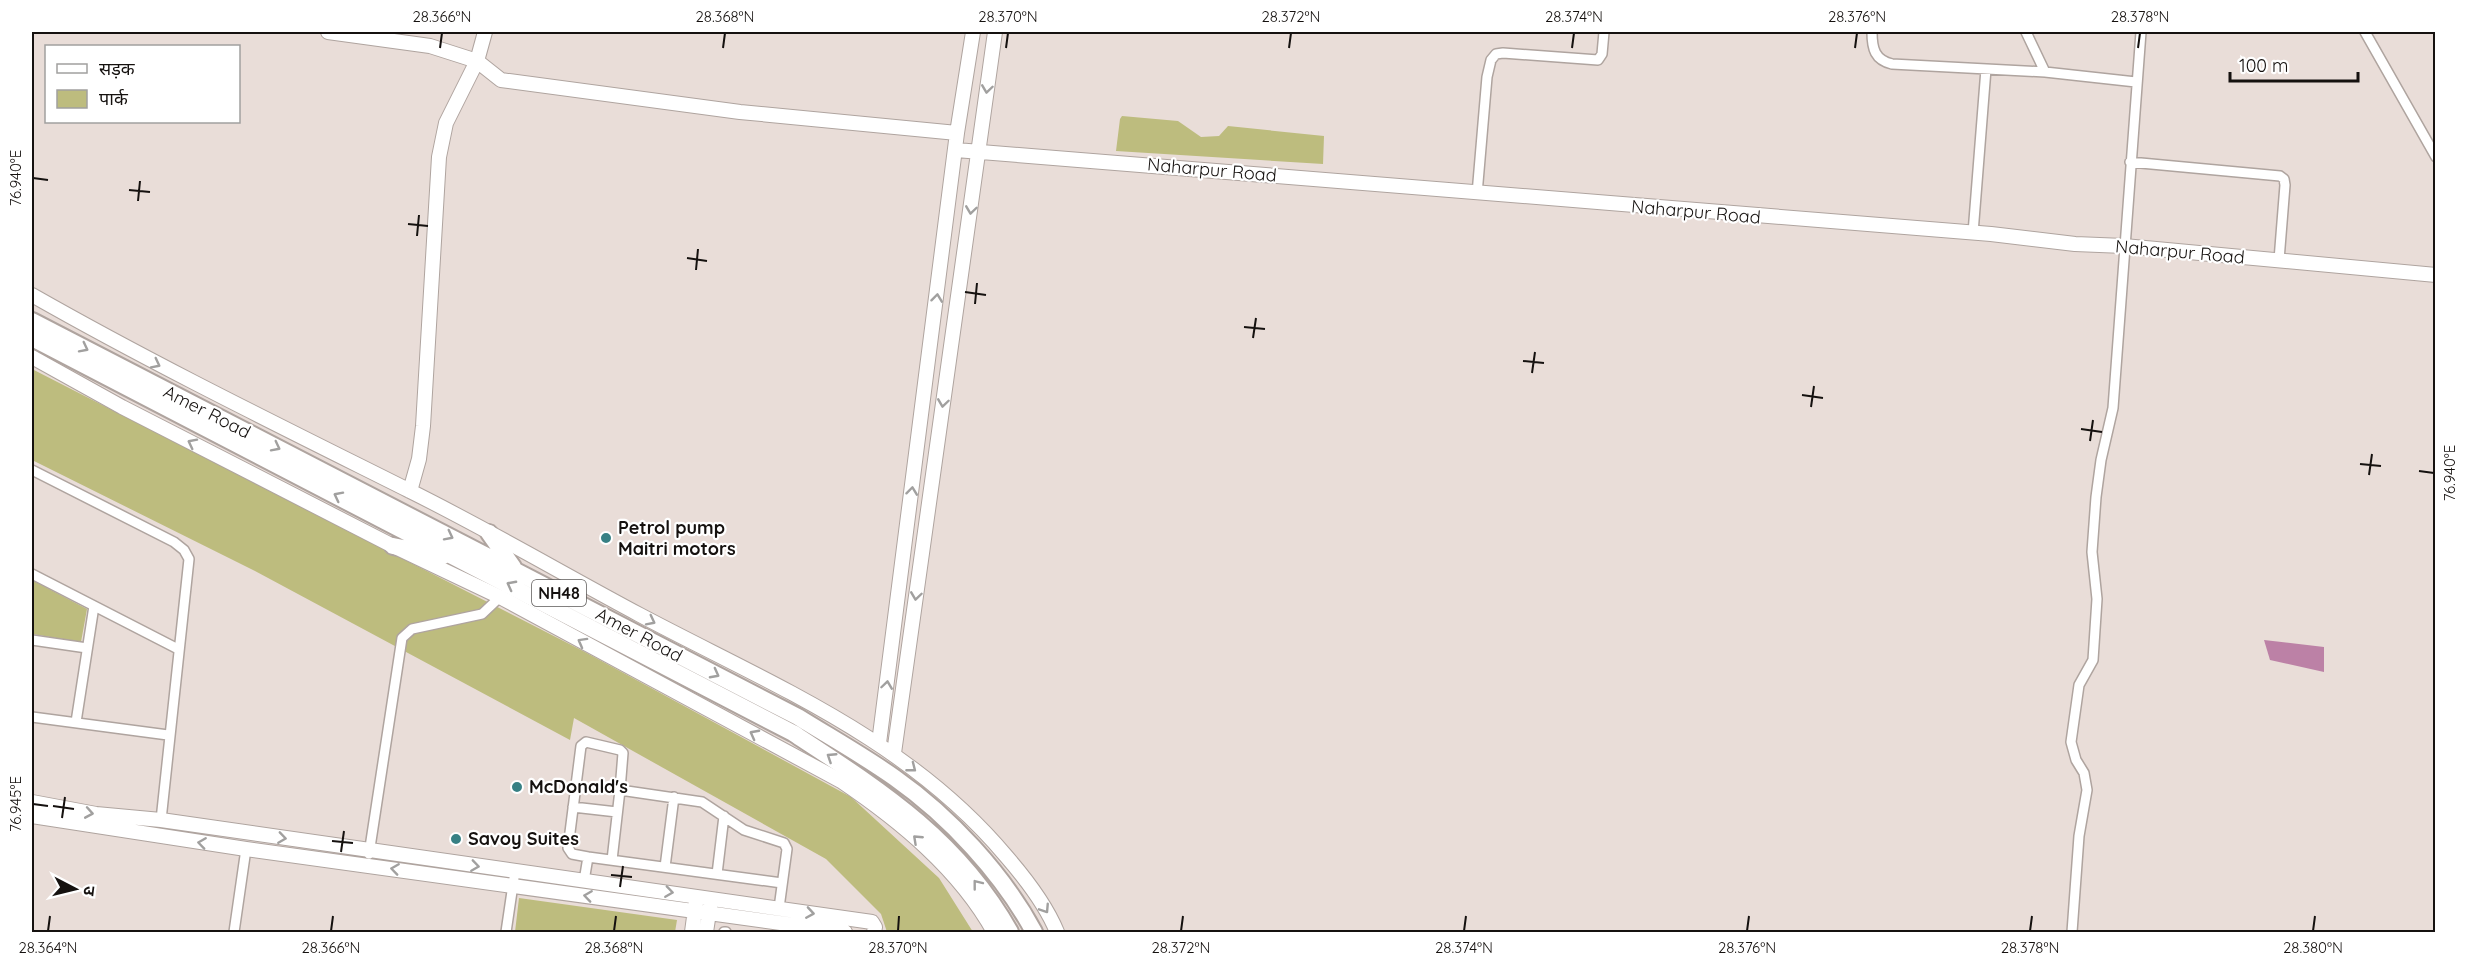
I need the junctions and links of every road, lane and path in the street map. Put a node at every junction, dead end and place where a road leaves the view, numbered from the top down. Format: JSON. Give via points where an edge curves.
{"nodes":[{"id":1,"x":328,"y":32,"type":"edge"},
{"id":2,"x":485,"y":32,"type":"edge"},
{"id":3,"x":973,"y":32,"type":"edge"},
{"id":4,"x":995,"y":32,"type":"edge"},
{"id":5,"x":1604,"y":32,"type":"edge"},
{"id":6,"x":1872,"y":32,"type":"edge"},
{"id":7,"x":2026,"y":32,"type":"edge"},
{"id":8,"x":2141,"y":32,"type":"edge"},
{"id":9,"x":2365,"y":32,"type":"edge"},
{"id":10,"x":477,"y":61,"type":"junction"},
{"id":11,"x":1986,"y":69,"type":"junction"},
{"id":12,"x":2045,"y":72,"type":"junction"},
{"id":13,"x":2136,"y":82,"type":"junction"},
{"id":14,"x":957,"y":133,"type":"junction"},
{"id":15,"x":956,"y":150,"type":"junction"},
{"id":16,"x":979,"y":152,"type":"junction"},
{"id":17,"x":2436,"y":157,"type":"edge"},
{"id":18,"x":2130,"y":162,"type":"junction"},
{"id":19,"x":1477,"y":194,"type":"junction"},
{"id":20,"x":1973,"y":233,"type":"junction"},
{"id":21,"x":2124,"y":246,"type":"junction"},
{"id":22,"x":2279,"y":260,"type":"junction"},
{"id":23,"x":2436,"y":275,"type":"edge"},
{"id":24,"x":32,"y":295,"type":"edge"},
{"id":25,"x":32,"y":321,"type":"edge"},
{"id":26,"x":32,"y":338,"type":"edge"},
{"id":27,"x":32,"y":357,"type":"edge"},
{"id":28,"x":32,"y":470,"type":"edge"},
{"id":29,"x":410,"y":491,"type":"junction"},
{"id":30,"x":489,"y":534,"type":"junction"},
{"id":31,"x":393,"y":546,"type":"junction"},
{"id":32,"x":462,"y":560,"type":"junction"},
{"id":33,"x":516,"y":571,"type":"junction"},
{"id":34,"x":32,"y":574,"type":"edge"},
{"id":35,"x":500,"y":597,"type":"junction"},
{"id":36,"x":94,"y":606,"type":"junction"},
{"id":37,"x":32,"y":640,"type":"edge"},
{"id":38,"x":87,"y":648,"type":"junction"},
{"id":39,"x":177,"y":649,"type":"junction"},
{"id":40,"x":32,"y":717,"type":"edge"},
{"id":41,"x":76,"y":722,"type":"junction"},
{"id":42,"x":168,"y":735,"type":"junction"},
{"id":43,"x":879,"y":743,"type":"junction"},
{"id":44,"x":894,"y":753,"type":"junction"},
{"id":45,"x":620,"y":790,"type":"junction"},
{"id":46,"x":674,"y":797,"type":"junction"},
{"id":47,"x":32,"y":802,"type":"edge"},
{"id":48,"x":573,"y":807,"type":"junction"},
{"id":49,"x":617,"y":812,"type":"junction"},
{"id":50,"x":32,"y":816,"type":"edge"},
{"id":51,"x":724,"y":816,"type":"junction"},
{"id":52,"x":161,"y":820,"type":"junction"},
{"id":53,"x":246,"y":849,"type":"junction"},
{"id":54,"x":588,"y":857,"type":"junction"},
{"id":55,"x":368,"y":858,"type":"junction"},
{"id":56,"x":612,"y":860,"type":"junction"},
{"id":57,"x":665,"y":867,"type":"junction"},
{"id":58,"x":515,"y":871,"type":"junction"},
{"id":59,"x":717,"y":874,"type":"junction"},
{"id":60,"x":584,"y":881,"type":"junction"},
{"id":61,"x":782,"y":884,"type":"junction"},
{"id":62,"x":513,"y":886,"type":"junction"},
{"id":63,"x":704,"y":897,"type":"junction"},
{"id":64,"x":779,"y":908,"type":"junction"},
{"id":65,"x":702,"y":911,"type":"junction"},
{"id":66,"x":234,"y":933,"type":"edge"},
{"id":67,"x":506,"y":933,"type":"edge"},
{"id":68,"x":692,"y":933,"type":"edge"},
{"id":69,"x":706,"y":933,"type":"edge"},
{"id":70,"x":845,"y":933,"type":"edge"},
{"id":71,"x":874,"y":933,"type":"edge"},
{"id":72,"x":994,"y":933,"type":"edge"},
{"id":73,"x":1010,"y":933,"type":"edge"},
{"id":74,"x":1035,"y":933,"type":"edge"},
{"id":75,"x":1058,"y":933,"type":"edge"},
{"id":76,"x":2072,"y":933,"type":"edge"}],
"edges":[{"from":1,"to":10,"type":"street","via":[[430,46]]},
{"from":2,"to":10,"type":"street"},
{"from":3,"to":14,"type":"street"},
{"from":4,"to":16,"type":"street","one_way":true},
{"from":5,"to":19,"type":"street","via":[[1598,60],[1503,53],[1491,60]]},
{"from":6,"to":11,"type":"street","via":[[1873,49],[1884,62]]},
{"from":7,"to":12,"type":"street"},
{"from":8,"to":13,"type":"street"},
{"from":9,"to":17,"type":"street"},
{"from":10,"to":14,"type":"street","via":[[501,80],[740,112]]},
{"from":10,"to":29,"type":"street","via":[[446,123],[439,157],[423,426]]},
{"from":11,"to":12,"type":"street"},
{"from":11,"to":20,"type":"street"},
{"from":12,"to":13,"type":"street"},
{"from":13,"to":18,"type":"street"},
{"from":14,"to":15,"type":"street"},
{"from":15,"to":16,"type":"street","name":"Naharpur Road"},
{"from":43,"to":15,"type":"street","one_way":true},
{"from":16,"to":19,"type":"street","name":"Naharpur Road"},
{"from":16,"to":44,"type":"street","one_way":true},
{"from":18,"to":21,"type":"street"},
{"from":18,"to":22,"type":"street","via":[[2280,176],[2285,184]]},
{"from":19,"to":20,"type":"street","name":"Naharpur Road"},
{"from":20,"to":21,"type":"street","name":"Naharpur Road"},
{"from":21,"to":22,"type":"street","name":"Naharpur Road"},
{"from":21,"to":76,"type":"street","via":[[2113,408],[2100,470],[2093,540],[2097,599],[2094,651],[2091,668],[2079,685],[2071,742],[2087,783]]},
{"from":22,"to":23,"type":"street","name":"Naharpur Road"},
{"from":24,"to":29,"type":"street","one_way":true,"via":[[151,361]]},
{"from":25,"to":33,"type":"highway","name":"Amer Road","number":"NH48","one_way":true},
{"from":32,"to":26,"type":"highway","name":"Amer Road","number":"NH48","one_way":true},
{"from":31,"to":27,"type":"street","one_way":true},
{"from":28,"to":39,"type":"street","via":[[184,550],[189,559]]},
{"from":29,"to":30,"type":"street"},
{"from":30,"to":33,"type":"highway"},
{"from":30,"to":43,"type":"street","one_way":true,"via":[[783,688]]},
{"from":31,"to":32,"type":"highway"},
{"from":31,"to":35,"type":"street"},
{"from":73,"to":32,"type":"highway","name":"Amer Road","number":"NH48","one_way":true,"via":[[998,910],[964,866],[882,791],[793,733]]},
{"from":33,"to":74,"type":"highway","name":"Amer Road","number":"NH48","one_way":true,"via":[[798,717],[896,779],[978,853]]},
{"from":34,"to":36,"type":"street"},
{"from":35,"to":55,"type":"street","via":[[482,614],[412,629],[402,638]]},
{"from":72,"to":35,"type":"street","one_way":true,"via":[[948,870],[867,798],[816,766]]},
{"from":36,"to":38,"type":"street"},
{"from":36,"to":39,"type":"street"},
{"from":37,"to":38,"type":"street"},
{"from":38,"to":41,"type":"street"},
{"from":39,"to":42,"type":"street"},
{"from":40,"to":41,"type":"street"},
{"from":41,"to":42,"type":"street"},
{"from":42,"to":52,"type":"street"},
{"from":43,"to":44,"type":"street"},
{"from":44,"to":75,"type":"street","one_way":true,"via":[[987,833],[1022,874]]},
{"from":45,"to":46,"type":"street"},
{"from":45,"to":48,"type":"street","via":[[623,753],[583,743]]},
{"from":45,"to":49,"type":"street"},
{"from":46,"to":51,"type":"street","via":[[702,802]]},
{"from":46,"to":57,"type":"street"},
{"from":47,"to":52,"type":"street","one_way":true,"via":[[96,814]]},
{"from":48,"to":49,"type":"street"},
{"from":48,"to":54,"type":"street","via":[[568,848],[572,854]]},
{"from":49,"to":56,"type":"street"},
{"from":53,"to":50,"type":"street","one_way":true},
{"from":51,"to":59,"type":"street"},
{"from":51,"to":61,"type":"street","via":[[744,830],[784,843],[787,849]]},
{"from":52,"to":55,"type":"street","one_way":true},
{"from":53,"to":55,"type":"street"},
{"from":53,"to":66,"type":"street"},
{"from":54,"to":56,"type":"street"},
{"from":54,"to":60,"type":"street"},
{"from":55,"to":58,"type":"street","one_way":true},
{"from":62,"to":55,"type":"street","one_way":true},
{"from":56,"to":57,"type":"street"},
{"from":57,"to":59,"type":"street"},
{"from":58,"to":60,"type":"street"},
{"from":58,"to":62,"type":"street"},
{"from":59,"to":61,"type":"street"},
{"from":60,"to":63,"type":"street","one_way":true},
{"from":61,"to":64,"type":"street"},
{"from":65,"to":62,"type":"street","one_way":true},
{"from":62,"to":67,"type":"street"},
{"from":63,"to":64,"type":"street"},
{"from":63,"to":65,"type":"street"},
{"from":64,"to":71,"type":"street","one_way":true,"via":[[872,922]]},
{"from":65,"to":68,"type":"street"},
{"from":65,"to":69,"type":"street"},
{"from":65,"to":70,"type":"street"}]}
